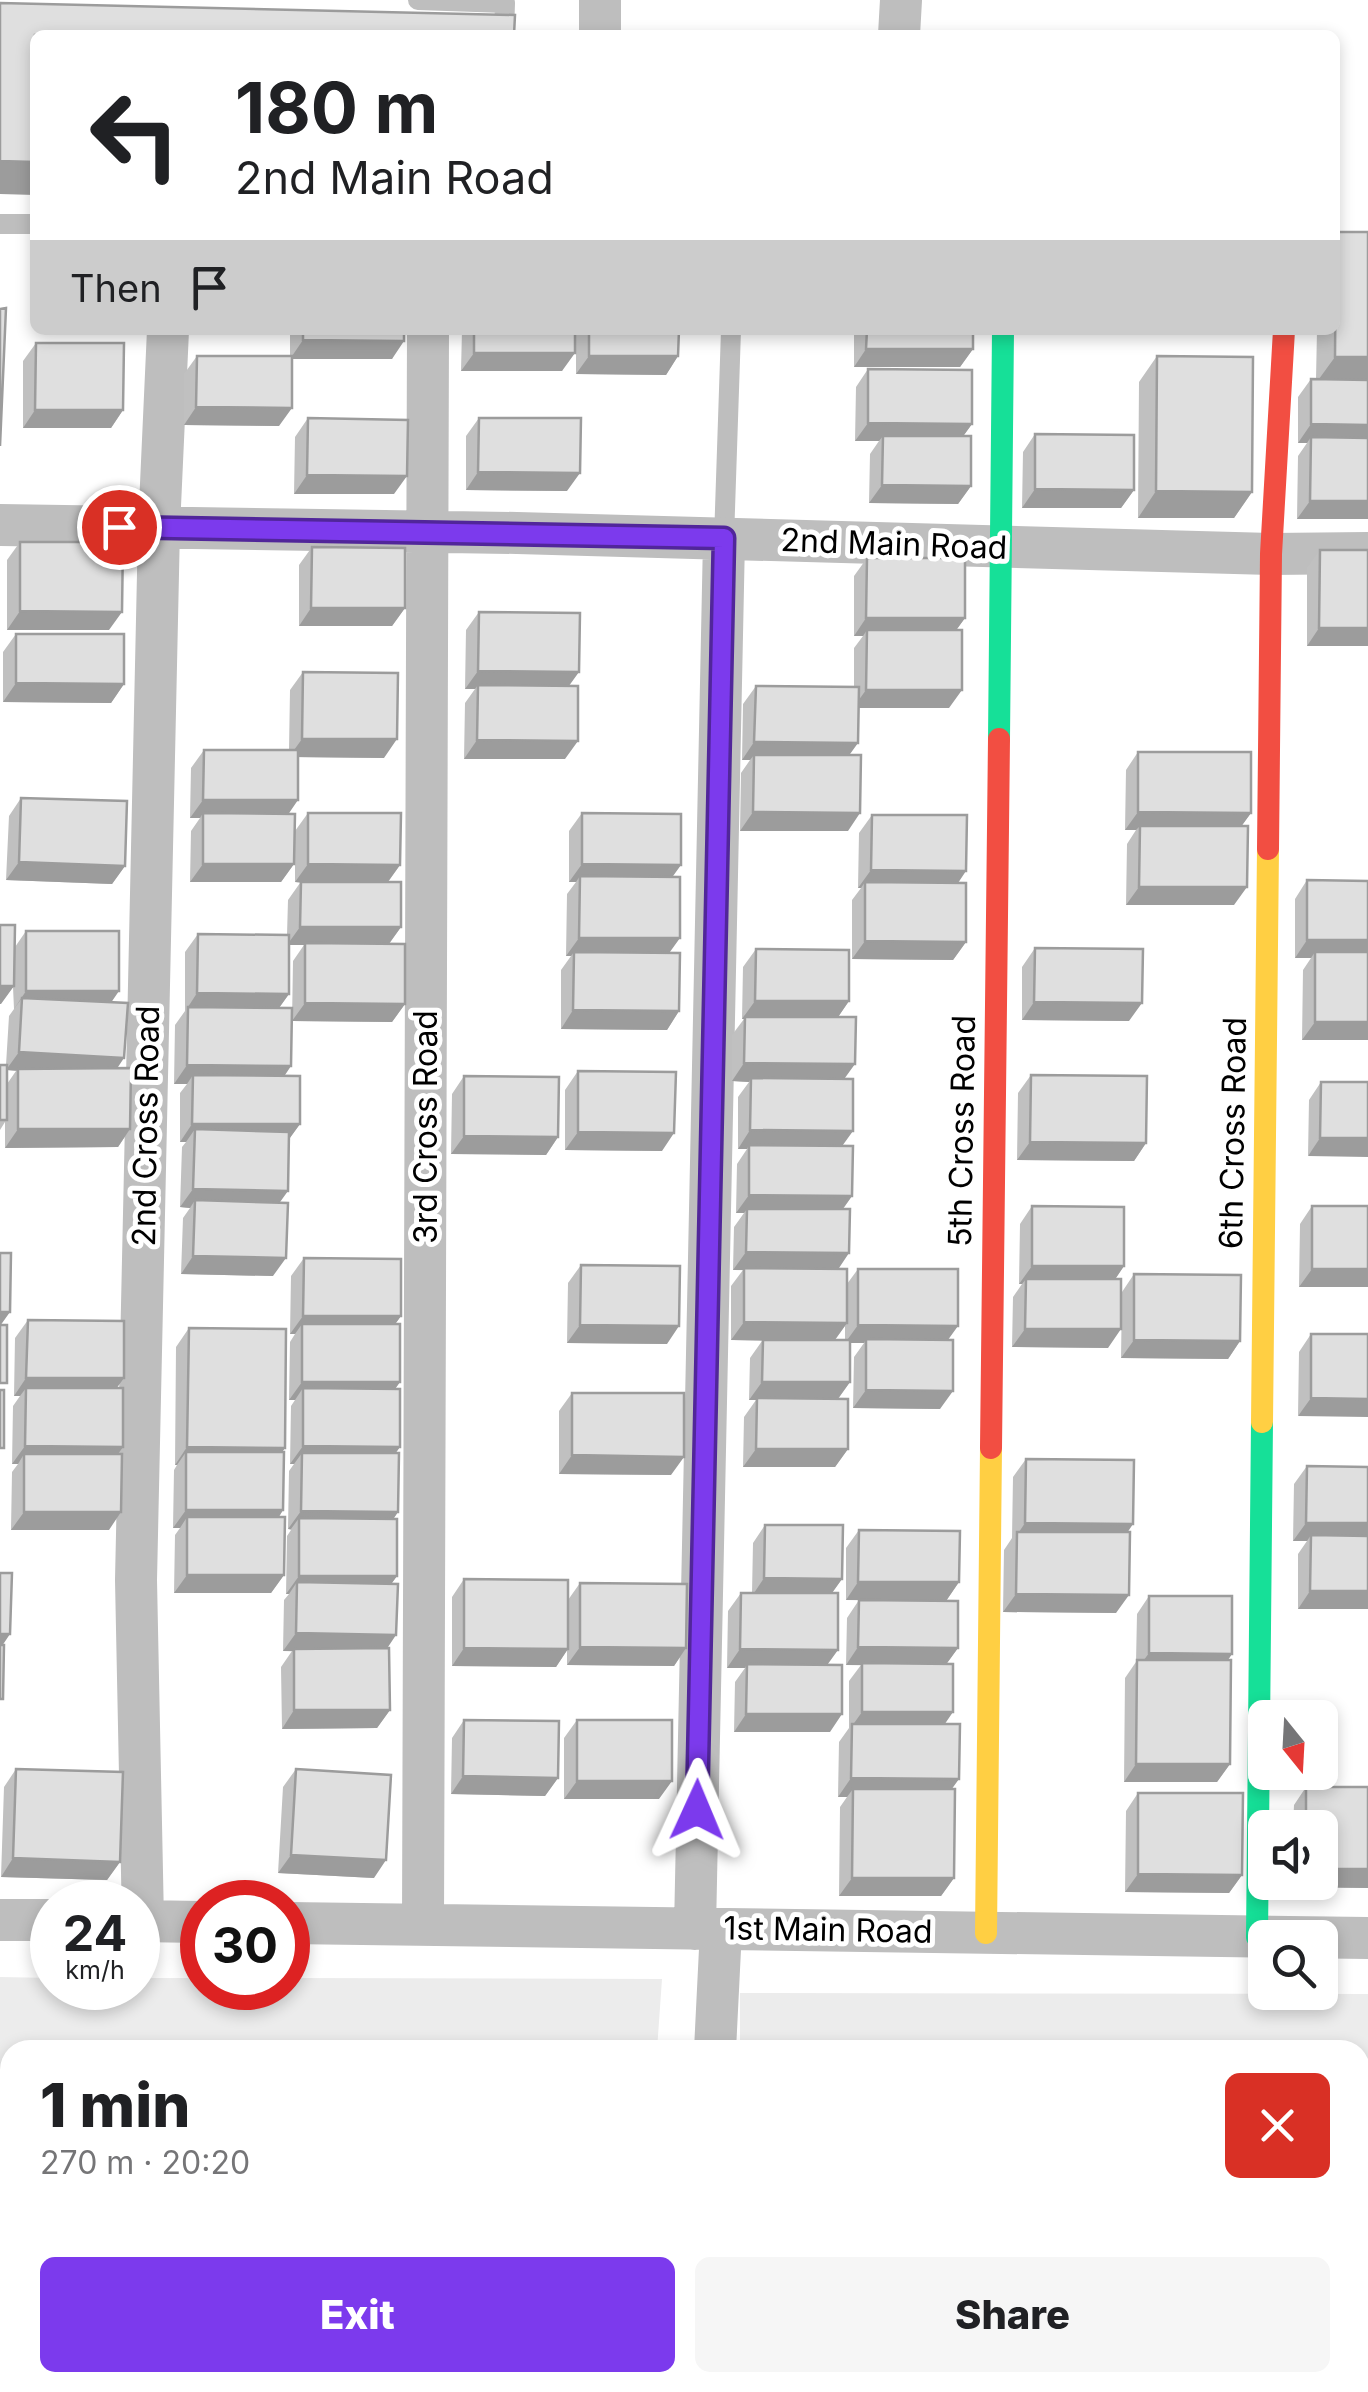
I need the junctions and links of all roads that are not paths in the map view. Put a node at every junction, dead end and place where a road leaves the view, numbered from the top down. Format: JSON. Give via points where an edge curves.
{"nodes":[{"id":1,"x":418,"y":0,"type":"edge"},
{"id":2,"x":600,"y":0,"type":"edge"},
{"id":3,"x":901,"y":0,"type":"edge"},
{"id":4,"x":504,"y":30,"type":"edge"},
{"id":5,"x":600,"y":30,"type":"edge"},
{"id":6,"x":900,"y":30,"type":"edge"},
{"id":7,"x":0,"y":224,"type":"edge"},
{"id":8,"x":30,"y":224,"type":"edge"},
{"id":9,"x":168,"y":335,"type":"edge"},
{"id":10,"x":428,"y":335,"type":"edge"},
{"id":11,"x":732,"y":335,"type":"edge"},
{"id":12,"x":1003,"y":335,"type":"edge"},
{"id":13,"x":1284,"y":335,"type":"edge"},
{"id":14,"x":0,"y":525,"type":"edge"},
{"id":15,"x":159,"y":528,"type":"junction"},
{"id":16,"x":428,"y":531,"type":"junction"},
{"id":17,"x":724,"y":538,"type":"junction"},
{"id":18,"x":1000,"y":547,"type":"junction"},
{"id":19,"x":1368,"y":553,"type":"edge"},
{"id":20,"x":1271,"y":554,"type":"junction"},
{"id":21,"x":140,"y":1880,"type":"edge"},
{"id":22,"x":0,"y":1920,"type":"edge"},
{"id":23,"x":30,"y":1920,"type":"edge"},
{"id":24,"x":1257,"y":1920,"type":"edge"},
{"id":25,"x":310,"y":1923,"type":"edge"},
{"id":26,"x":423,"y":1925,"type":"junction"},
{"id":27,"x":708,"y":1929,"type":"junction"},
{"id":28,"x":986,"y":1933,"type":"junction"},
{"id":29,"x":1248,"y":1936,"type":"edge"},
{"id":30,"x":1338,"y":1937,"type":"edge"},
{"id":31,"x":1368,"y":1938,"type":"edge"},
{"id":32,"x":714,"y":2040,"type":"edge"}],
"edges":[{"from":1,"to":4,"type":"lane","via":[[505,3]]},
{"from":2,"to":5,"type":"street"},
{"from":3,"to":6,"type":"street"},
{"from":7,"to":8,"type":"lane"},
{"from":9,"to":15,"type":"street","name":"2nd Cross Road"},
{"from":10,"to":16,"type":"street","name":"3rd Cross Road"},
{"from":11,"to":17,"type":"lane"},
{"from":12,"to":18,"type":"street","name":"5th Cross Road"},
{"from":13,"to":20,"type":"street","name":"6th Cross Road"},
{"from":14,"to":15,"type":"street","name":"2nd Main Road"},
{"from":15,"to":16,"type":"street","name":"2nd Main Road"},
{"from":15,"to":21,"type":"street","name":"2nd Cross Road","via":[[136,1580]]},
{"from":16,"to":17,"type":"street","name":"2nd Main Road"},
{"from":16,"to":26,"type":"street","name":"3rd Cross Road"},
{"from":17,"to":18,"type":"street","name":"2nd Main Road"},
{"from":17,"to":27,"type":"street"},
{"from":18,"to":20,"type":"street","name":"2nd Main Road"},
{"from":18,"to":28,"type":"street","name":"5th Cross Road"},
{"from":19,"to":20,"type":"street","name":"2nd Main Road"},
{"from":20,"to":24,"type":"street","name":"6th Cross Road"},
{"from":22,"to":23,"type":"street"},
{"from":25,"to":26,"type":"street","name":"1st Main Road"},
{"from":26,"to":27,"type":"street","name":"1st Main Road"},
{"from":27,"to":28,"type":"street","name":"1st Main Road"},
{"from":27,"to":32,"type":"street"},
{"from":28,"to":29,"type":"street","name":"1st Main Road"},
{"from":30,"to":31,"type":"street","name":"1st Main Road"}]}
